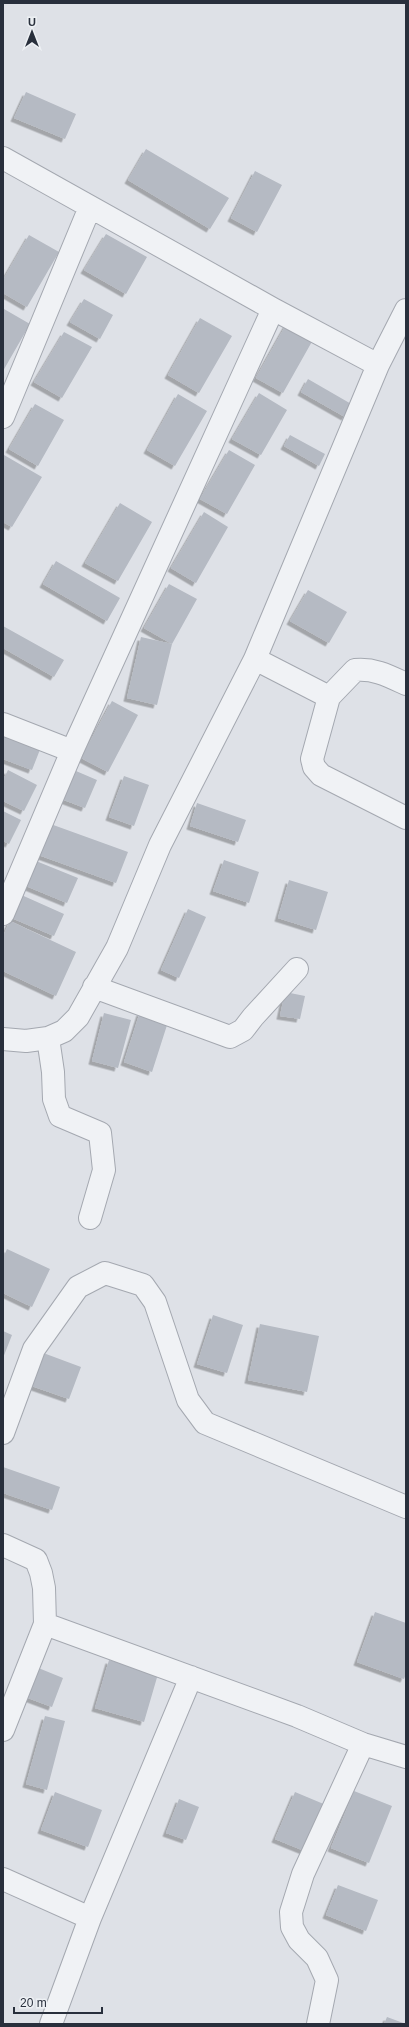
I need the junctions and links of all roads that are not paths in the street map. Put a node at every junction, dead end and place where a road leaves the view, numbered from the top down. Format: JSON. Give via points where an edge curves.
{"nodes":[{"id":1,"x":3,"y":158,"type":"edge"},
{"id":2,"x":90,"y":207,"type":"junction"},
{"id":3,"x":273,"y":309,"type":"junction"},
{"id":4,"x":406,"y":310,"type":"edge"},
{"id":5,"x":378,"y":365,"type":"junction"},
{"id":6,"x":3,"y":417,"type":"edge"},
{"id":7,"x":255,"y":659,"type":"junction"},
{"id":8,"x":406,"y":684,"type":"edge"},
{"id":9,"x":329,"y":697,"type":"junction"},
{"id":10,"x":3,"y":724,"type":"edge"},
{"id":11,"x":72,"y":751,"type":"junction"},
{"id":12,"x":406,"y":818,"type":"edge"},
{"id":13,"x":3,"y":914,"type":"edge"},
{"id":14,"x":297,"y":969,"type":"dead end"},
{"id":15,"x":94,"y":987,"type":"junction"},
{"id":16,"x":48,"y":1038,"type":"junction"},
{"id":17,"x":3,"y":1039,"type":"edge"},
{"id":18,"x":90,"y":1218,"type":"dead end"},
{"id":19,"x":3,"y":1433,"type":"edge"},
{"id":20,"x":406,"y":1508,"type":"edge"},
{"id":21,"x":3,"y":1545,"type":"edge"},
{"id":22,"x":44,"y":1624,"type":"junction"},
{"id":23,"x":191,"y":1677,"type":"junction"},
{"id":24,"x":3,"y":1730,"type":"edge"},
{"id":25,"x":364,"y":1744,"type":"junction"},
{"id":26,"x":406,"y":1757,"type":"edge"},
{"id":27,"x":3,"y":1879,"type":"edge"},
{"id":28,"x":90,"y":1918,"type":"junction"},
{"id":29,"x":51,"y":2024,"type":"edge"},
{"id":30,"x":318,"y":2024,"type":"edge"}],
"edges":[{"from":1,"to":2,"type":"street"},
{"from":2,"to":3,"type":"street"},
{"from":2,"to":6,"type":"street"},
{"from":3,"to":5,"type":"street"},
{"from":3,"to":11,"type":"street"},
{"from":4,"to":5,"type":"street"},
{"from":5,"to":7,"type":"street"},
{"from":7,"to":9,"type":"street"},
{"from":7,"to":15,"type":"street","via":[[160,845],[117,948]]},
{"from":8,"to":9,"type":"street","via":[[379,671],[355,670]]},
{"from":9,"to":12,"type":"street","via":[[312,759],[314,767],[321,775]]},
{"from":10,"to":11,"type":"street"},
{"from":11,"to":13,"type":"street"},
{"from":14,"to":15,"type":"street","via":[[243,1030],[230,1036]]},
{"from":15,"to":16,"type":"street","via":[[78,1017],[64,1031]]},
{"from":16,"to":17,"type":"street","via":[[26,1041]]},
{"from":16,"to":18,"type":"street","via":[[54,1099],[60,1116],[100,1133],[104,1170]]},
{"from":19,"to":20,"type":"street","via":[[34,1348],[78,1287],[105,1273],[143,1285],[151,1296],[188,1400],[205,1423]]},
{"from":21,"to":22,"type":"street","via":[[36,1560],[44,1588]]},
{"from":22,"to":23,"type":"street"},
{"from":22,"to":24,"type":"street"},
{"from":23,"to":25,"type":"street"},
{"from":23,"to":28,"type":"street"},
{"from":25,"to":26,"type":"street"},
{"from":25,"to":30,"type":"street","via":[[303,1874],[291,1912],[292,1927],[299,1940],[317,1958],[327,1980]]},
{"from":27,"to":28,"type":"street"},
{"from":28,"to":29,"type":"street"}]}
